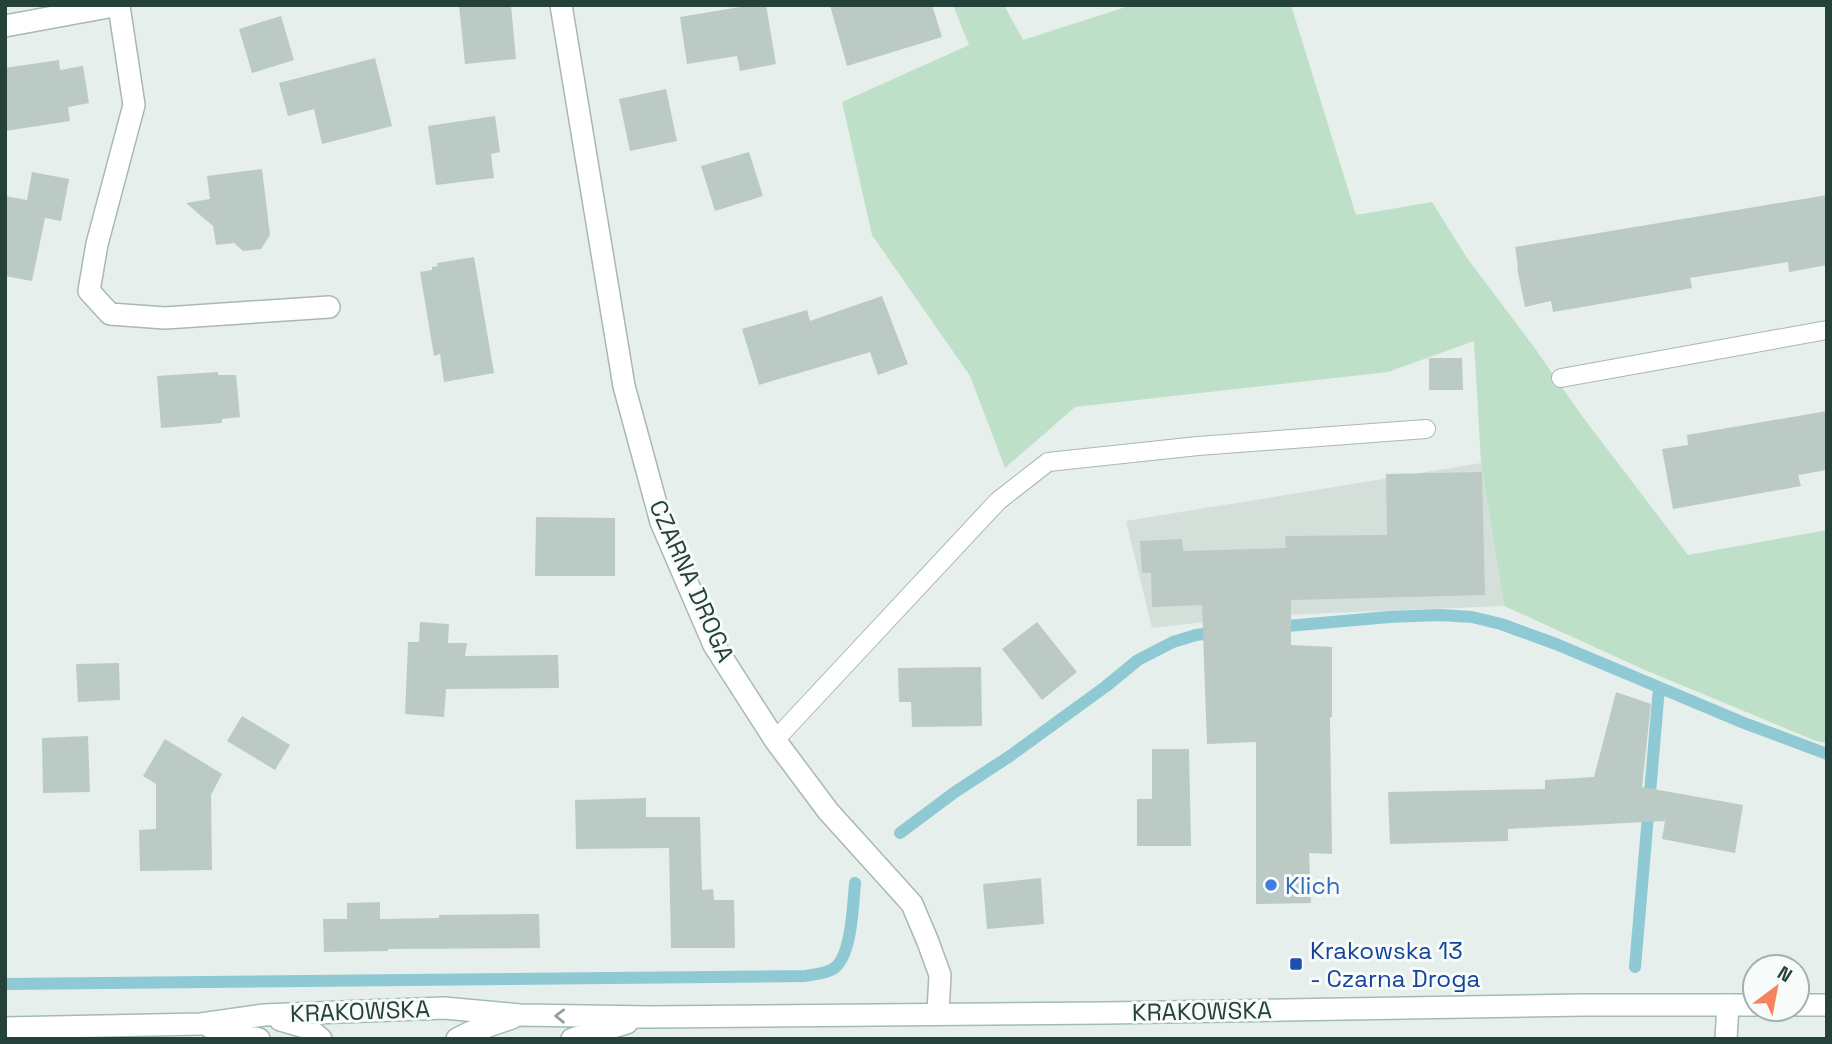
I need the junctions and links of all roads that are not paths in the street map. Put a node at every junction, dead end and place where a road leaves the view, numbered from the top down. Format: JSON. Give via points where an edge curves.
{"nodes":[{"id":1,"x":562,"y":5,"type":"edge"},
{"id":2,"x":119,"y":6,"type":"edge"},
{"id":3,"x":5,"y":26,"type":"edge"},
{"id":4,"x":329,"y":307,"type":"dead end"},
{"id":5,"x":1827,"y":330,"type":"edge"},
{"id":6,"x":1561,"y":378,"type":"dead end"},
{"id":7,"x":1426,"y":429,"type":"dead end"},
{"id":8,"x":775,"y":740,"type":"junction"},
{"id":9,"x":1728,"y":1005,"type":"junction"},
{"id":10,"x":1741,"y":1005,"type":"edge"},
{"id":11,"x":938,"y":1013,"type":"junction"},
{"id":12,"x":264,"y":1015,"type":"junction"},
{"id":13,"x":520,"y":1015,"type":"junction"},
{"id":14,"x":650,"y":1017,"type":"junction"},
{"id":15,"x":201,"y":1024,"type":"junction"},
{"id":16,"x":5,"y":1028,"type":"edge"},
{"id":17,"x":258,"y":1039,"type":"edge"},
{"id":18,"x":321,"y":1039,"type":"edge"},
{"id":19,"x":457,"y":1039,"type":"edge"},
{"id":20,"x":572,"y":1039,"type":"edge"},
{"id":21,"x":1726,"y":1039,"type":"edge"}],
"edges":[{"from":1,"to":8,"type":"main road","name":"CZARNA DROGA","via":[[624,386],[661,522],[714,645]]},
{"from":2,"to":3,"type":"main road"},
{"from":2,"to":4,"type":"main road","via":[[134,105],[89,291],[110,314],[165,318]]},
{"from":5,"to":6,"type":"lane"},
{"from":7,"to":8,"type":"lane","via":[[1048,462],[998,501]]},
{"from":8,"to":11,"type":"main road","name":"CZARNA DROGA","via":[[828,811],[912,904],[940,975]]},
{"from":9,"to":10,"type":"main road","name":"KRAKOWSKA"},
{"from":9,"to":11,"type":"main road","name":"KRAKOWSKA"},
{"from":9,"to":21,"type":"main road"},
{"from":11,"to":14,"type":"main road","name":"KRAKOWSKA"},
{"from":12,"to":13,"type":"main road","name":"KRAKOWSKA","via":[[444,1008]]},
{"from":12,"to":15,"type":"main road","name":"KRAKOWSKA"},
{"from":12,"to":18,"type":"main road","via":[[308,1028]]},
{"from":14,"to":13,"type":"main road","name":"KRAKOWSKA","one_way":true},
{"from":13,"to":19,"type":"main road","name":"KRAKOWSKA"},
{"from":14,"to":20,"type":"main road","name":"KRAKOWSKA"},
{"from":15,"to":16,"type":"main road","name":"KRAKOWSKA"},
{"from":15,"to":17,"type":"main road","name":"KRAKOWSKA"}]}
